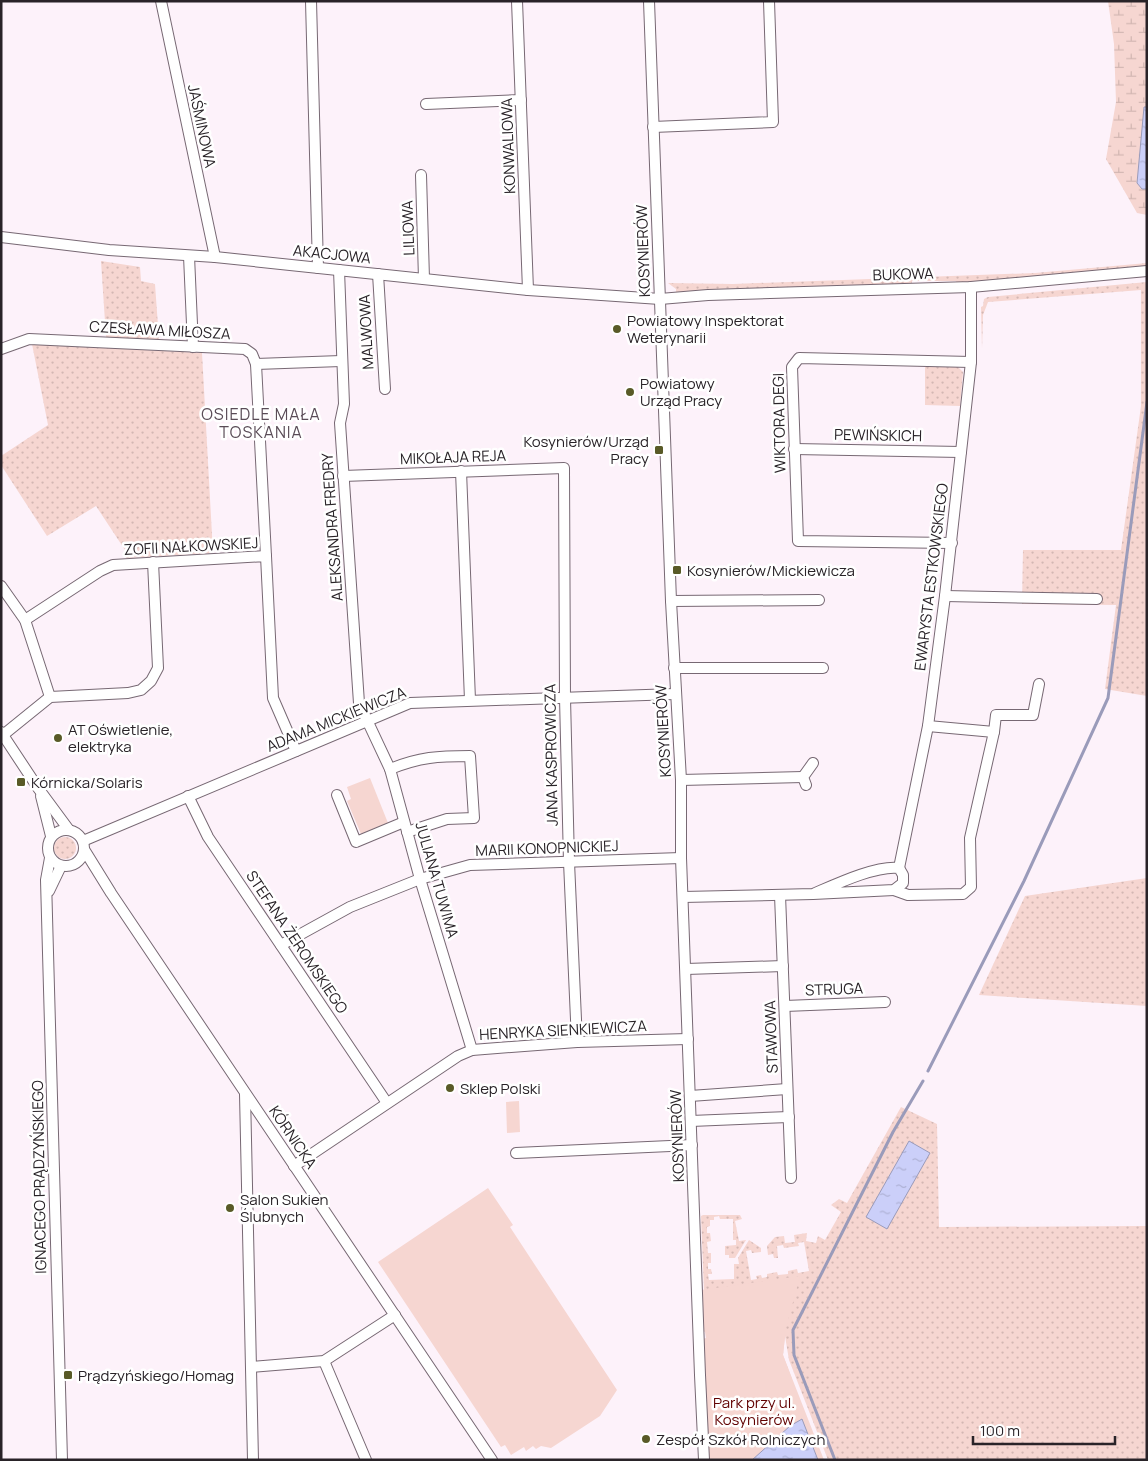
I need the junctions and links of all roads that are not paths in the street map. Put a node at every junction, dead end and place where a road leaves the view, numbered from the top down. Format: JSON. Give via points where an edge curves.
{"nodes":[{"id":1,"x":161,"y":1,"type":"edge"},
{"id":2,"x":312,"y":1,"type":"edge"},
{"id":3,"x":517,"y":1,"type":"edge"},
{"id":4,"x":649,"y":1,"type":"edge"},
{"id":5,"x":769,"y":1,"type":"edge"},
{"id":6,"x":521,"y":100,"type":"junction"},
{"id":7,"x":426,"y":104,"type":"dead end"},
{"id":8,"x":653,"y":127,"type":"junction"},
{"id":9,"x":421,"y":175,"type":"dead end"},
{"id":10,"x":1,"y":238,"type":"edge"},
{"id":11,"x":189,"y":256,"type":"junction"},
{"id":12,"x":215,"y":257,"type":"junction"},
{"id":13,"x":318,"y":268,"type":"junction"},
{"id":14,"x":339,"y":270,"type":"junction"},
{"id":15,"x":1147,"y":272,"type":"edge"},
{"id":16,"x":378,"y":274,"type":"junction"},
{"id":17,"x":424,"y":279,"type":"junction"},
{"id":18,"x":971,"y":287,"type":"junction"},
{"id":19,"x":528,"y":290,"type":"junction"},
{"id":20,"x":660,"y":299,"type":"junction"},
{"id":21,"x":193,"y":347,"type":"junction"},
{"id":22,"x":1,"y":349,"type":"edge"},
{"id":23,"x":341,"y":361,"type":"junction"},
{"id":24,"x":971,"y":362,"type":"junction"},
{"id":25,"x":256,"y":364,"type":"junction"},
{"id":26,"x":385,"y":389,"type":"dead end"},
{"id":27,"x":794,"y":449,"type":"junction"},
{"id":28,"x":961,"y":452,"type":"junction"},
{"id":29,"x":564,"y":468,"type":"joint"},
{"id":30,"x":461,"y":471,"type":"junction"},
{"id":31,"x":343,"y":476,"type":"junction"},
{"id":32,"x":952,"y":543,"type":"junction"},
{"id":33,"x":266,"y":556,"type":"junction"},
{"id":34,"x":153,"y":562,"type":"junction"},
{"id":35,"x":1,"y":586,"type":"edge"},
{"id":36,"x":945,"y":596,"type":"junction"},
{"id":37,"x":1096,"y":599,"type":"dead end"},
{"id":38,"x":670,"y":600,"type":"junction"},
{"id":39,"x":819,"y":600,"type":"dead end"},
{"id":40,"x":25,"y":620,"type":"junction"},
{"id":41,"x":674,"y":668,"type":"junction"},
{"id":42,"x":823,"y":668,"type":"dead end"},
{"id":43,"x":1039,"y":684,"type":"dead end"},
{"id":44,"x":676,"y":694,"type":"junction"},
{"id":45,"x":50,"y":697,"type":"junction"},
{"id":46,"x":565,"y":698,"type":"junction"},
{"id":47,"x":470,"y":700,"type":"junction"},
{"id":48,"x":368,"y":720,"type":"junction"},
{"id":49,"x":928,"y":726,"type":"junction"},
{"id":50,"x":994,"y":732,"type":"junction"},
{"id":51,"x":2,"y":733,"type":"edge"},
{"id":52,"x":6,"y":749,"type":"edge"},
{"id":53,"x":296,"y":751,"type":"junction"},
{"id":54,"x":813,"y":763,"type":"dead end"},
{"id":55,"x":390,"y":769,"type":"junction"},
{"id":56,"x":681,"y":780,"type":"junction"},
{"id":57,"x":38,"y":788,"type":"junction"},
{"id":58,"x":337,"y":795,"type":"dead end"},
{"id":59,"x":188,"y":796,"type":"junction"},
{"id":60,"x":406,"y":827,"type":"junction"},
{"id":61,"x":69,"y":830,"type":"junction"},
{"id":62,"x":51,"y":836,"type":"junction"},
{"id":63,"x":84,"y":846,"type":"junction"},
{"id":64,"x":50,"y":858,"type":"junction"},
{"id":65,"x":682,"y":858,"type":"junction"},
{"id":66,"x":569,"y":862,"type":"junction"},
{"id":67,"x":76,"y":864,"type":"junction"},
{"id":68,"x":61,"y":866,"type":"junction"},
{"id":69,"x":899,"y":868,"type":"junction"},
{"id":70,"x":420,"y":879,"type":"junction"},
{"id":71,"x":103,"y":881,"type":"junction"},
{"id":72,"x":894,"y":890,"type":"junction"},
{"id":73,"x":48,"y":894,"type":"junction"},
{"id":74,"x":813,"y":894,"type":"junction"},
{"id":75,"x":780,"y":895,"type":"junction"},
{"id":76,"x":684,"y":897,"type":"junction"},
{"id":77,"x":280,"y":945,"type":"junction"},
{"id":78,"x":783,"y":966,"type":"junction"},
{"id":79,"x":686,"y":969,"type":"junction"},
{"id":80,"x":884,"y":1002,"type":"dead end"},
{"id":81,"x":784,"y":1006,"type":"junction"},
{"id":82,"x":688,"y":1039,"type":"junction"},
{"id":83,"x":577,"y":1042,"type":"junction"},
{"id":84,"x":472,"y":1050,"type":"junction"},
{"id":85,"x":788,"y":1090,"type":"junction"},
{"id":86,"x":245,"y":1093,"type":"junction"},
{"id":87,"x":690,"y":1096,"type":"junction"},
{"id":88,"x":387,"y":1102,"type":"junction"},
{"id":89,"x":788,"y":1117,"type":"junction"},
{"id":90,"x":262,"y":1119,"type":"junction"},
{"id":91,"x":691,"y":1121,"type":"junction"},
{"id":92,"x":247,"y":1130,"type":"junction"},
{"id":93,"x":692,"y":1145,"type":"junction"},
{"id":94,"x":516,"y":1152,"type":"dead end"},
{"id":95,"x":294,"y":1166,"type":"junction"},
{"id":96,"x":791,"y":1178,"type":"dead end"},
{"id":97,"x":395,"y":1315,"type":"junction"},
{"id":98,"x":324,"y":1361,"type":"junction"},
{"id":99,"x":252,"y":1367,"type":"junction"},
{"id":100,"x":62,"y":1460,"type":"edge"},
{"id":101,"x":253,"y":1460,"type":"edge"},
{"id":102,"x":366,"y":1460,"type":"edge"},
{"id":103,"x":492,"y":1460,"type":"edge"},
{"id":104,"x":704,"y":1460,"type":"edge"}],
"edges":[{"from":1,"to":12,"type":"street","name":"JAŚMINOWA"},
{"from":2,"to":13,"type":"street"},
{"from":3,"to":6,"type":"street","name":"KONWALIOWA"},
{"from":4,"to":8,"type":"street","name":"KOSYNIERÓW"},
{"from":5,"to":8,"type":"street","via":[[773,122]]},
{"from":6,"to":7,"type":"street"},
{"from":6,"to":19,"type":"street","name":"KONWALIOWA"},
{"from":8,"to":20,"type":"street","name":"KOSYNIERÓW"},
{"from":9,"to":17,"type":"street","name":"LILIOWA"},
{"from":10,"to":11,"type":"street","name":"AKACJOWA"},
{"from":11,"to":12,"type":"street","name":"AKACJOWA"},
{"from":11,"to":21,"type":"street"},
{"from":12,"to":13,"type":"street","name":"AKACJOWA"},
{"from":13,"to":14,"type":"street","name":"AKACJOWA"},
{"from":14,"to":16,"type":"street","name":"AKACJOWA"},
{"from":14,"to":23,"type":"street","name":"ALEKSANDRA FREDRY"},
{"from":15,"to":18,"type":"street","name":"BUKOWA"},
{"from":16,"to":17,"type":"street","name":"AKACJOWA"},
{"from":16,"to":26,"type":"street","name":"MALWOWA"},
{"from":17,"to":19,"type":"street","name":"AKACJOWA"},
{"from":18,"to":20,"type":"street","name":"BUKOWA","via":[[718,294]]},
{"from":18,"to":24,"type":"street","name":"EWARYSTA ESTKOWSKIEGO"},
{"from":19,"to":20,"type":"street","name":"AKACJOWA"},
{"from":20,"to":38,"type":"street","name":"KOSYNIERÓW"},
{"from":21,"to":22,"type":"street","name":"CZESŁAWA MIŁOSZA","via":[[29,338]]},
{"from":21,"to":25,"type":"street","name":"CZESŁAWA MIŁOSZA","via":[[245,349],[252,354]]},
{"from":23,"to":25,"type":"street"},
{"from":23,"to":31,"type":"street","name":"ALEKSANDRA FREDRY"},
{"from":24,"to":27,"type":"street","name":"WIKTORA DEGI","via":[[799,358],[792,367]]},
{"from":24,"to":28,"type":"street","name":"EWARYSTA ESTKOWSKIEGO"},
{"from":25,"to":33,"type":"street"},
{"from":27,"to":28,"type":"street","name":"PEWIŃSKICH"},
{"from":27,"to":32,"type":"street","name":"WIKTORA DEGI","via":[[798,542]]},
{"from":28,"to":32,"type":"street","name":"EWARYSTA ESTKOWSKIEGO"},
{"from":29,"to":30,"type":"street","name":"MIKOŁAJA REJA"},
{"from":29,"to":46,"type":"street","name":"JANA KASPROWICZA"},
{"from":30,"to":31,"type":"street","name":"MIKOŁAJA REJA"},
{"from":30,"to":47,"type":"street"},
{"from":31,"to":48,"type":"street","name":"ALEKSANDRA FREDRY","via":[[359,703]]},
{"from":32,"to":36,"type":"street","name":"EWARYSTA ESTKOWSKIEGO"},
{"from":33,"to":34,"type":"street","name":"ZOFII NAŁKOWSKIEJ"},
{"from":33,"to":53,"type":"street","name":"ZOFII NAŁKOWSKIEJ","via":[[274,698]]},
{"from":34,"to":40,"type":"street","name":"ZOFII NAŁKOWSKIEJ","via":[[113,566],[100,571]]},
{"from":34,"to":45,"type":"street","via":[[158,668],[151,681],[141,690],[128,694]]},
{"from":35,"to":40,"type":"street"},
{"from":36,"to":37,"type":"street"},
{"from":36,"to":49,"type":"street","name":"EWARYSTA ESTKOWSKIEGO"},
{"from":38,"to":39,"type":"street"},
{"from":38,"to":41,"type":"street","name":"KOSYNIERÓW"},
{"from":40,"to":45,"type":"street"},
{"from":41,"to":42,"type":"street"},
{"from":41,"to":44,"type":"street","name":"KOSYNIERÓW"},
{"from":43,"to":50,"type":"street","via":[[1033,715],[996,714]]},
{"from":44,"to":46,"type":"street","name":"ADAMA MICKIEWICZA"},
{"from":44,"to":56,"type":"street","name":"KOSYNIERÓW"},
{"from":45,"to":51,"type":"street"},
{"from":46,"to":47,"type":"street","name":"ADAMA MICKIEWICZA"},
{"from":46,"to":66,"type":"street","name":"JANA KASPROWICZA"},
{"from":47,"to":48,"type":"street","name":"ADAMA MICKIEWICZA","via":[[410,703]]},
{"from":48,"to":53,"type":"street","name":"ADAMA MICKIEWICZA"},
{"from":48,"to":55,"type":"street","name":"JULIANA TUWIMA"},
{"from":49,"to":50,"type":"street"},
{"from":49,"to":69,"type":"street","name":"EWARYSTA ESTKOWSKIEGO"},
{"from":50,"to":72,"type":"street","via":[[970,838],[971,887],[963,894],[908,895]]},
{"from":51,"to":52,"type":"street"},
{"from":52,"to":57,"type":"street"},
{"from":53,"to":59,"type":"street","name":"ADAMA MICKIEWICZA"},
{"from":54,"to":56,"type":"street","via":[[805,781]]},
{"from":55,"to":60,"type":"street","name":"JULIANA TUWIMA"},
{"from":55,"to":60,"type":"street","via":[[413,760],[437,756],[470,756],[474,818]]},
{"from":56,"to":65,"type":"street","name":"KOSYNIERÓW"},
{"from":57,"to":61,"type":"street"},
{"from":57,"to":62,"type":"street"},
{"from":58,"to":60,"type":"street","via":[[356,842]]},
{"from":59,"to":63,"type":"street","name":"ADAMA MICKIEWICZA"},
{"from":59,"to":77,"type":"street","name":"STEFANA ŻEROMSKIEGO","via":[[208,837]]},
{"from":60,"to":70,"type":"street","name":"JULIANA TUWIMA"},
{"from":61,"to":62,"type":"street","via":[[60,830]]},
{"from":61,"to":63,"type":"street","via":[[80,836]]},
{"from":62,"to":64,"type":"street","via":[[48,846]]},
{"from":63,"to":67,"type":"street"},
{"from":63,"to":71,"type":"street","name":"KÓRNICKA"},
{"from":64,"to":68,"type":"street"},
{"from":64,"to":73,"type":"street","name":"IGNACEGO PRĄDZYŃSKIEGO","via":[[46,880]]},
{"from":65,"to":66,"type":"street","name":"MARII KONOPNICKIEJ"},
{"from":65,"to":76,"type":"street","name":"KOSYNIERÓW"},
{"from":66,"to":70,"type":"street","name":"MARII KONOPNICKIEJ","via":[[470,865]]},
{"from":66,"to":83,"type":"street","name":"JANA KASPROWICZA"},
{"from":67,"to":68,"type":"street"},
{"from":67,"to":71,"type":"street","name":"KÓRNICKA"},
{"from":68,"to":73,"type":"street","name":"IGNACEGO PRĄDZYŃSKIEGO"},
{"from":69,"to":72,"type":"street","name":"EWARYSTA ESTKOWSKIEGO","via":[[903,883]]},
{"from":69,"to":74,"type":"street","via":[[875,871]]},
{"from":70,"to":77,"type":"street","name":"MARII KONOPNICKIEJ","via":[[350,907]]},
{"from":70,"to":84,"type":"street","name":"JULIANA TUWIMA"},
{"from":71,"to":86,"type":"street","name":"KÓRNICKA"},
{"from":72,"to":74,"type":"street"},
{"from":73,"to":100,"type":"street","name":"IGNACEGO PRĄDZYŃSKIEGO"},
{"from":74,"to":75,"type":"street"},
{"from":75,"to":76,"type":"street"},
{"from":75,"to":78,"type":"street","name":"STAWOWA"},
{"from":76,"to":79,"type":"street","name":"KOSYNIERÓW"},
{"from":77,"to":88,"type":"street","name":"STEFANA ŻEROMSKIEGO"},
{"from":78,"to":79,"type":"street"},
{"from":78,"to":81,"type":"street","name":"STAWOWA"},
{"from":79,"to":82,"type":"street","name":"KOSYNIERÓW"},
{"from":80,"to":81,"type":"street","name":"STRUGA"},
{"from":81,"to":85,"type":"street","name":"STAWOWA"},
{"from":82,"to":83,"type":"street","name":"HENRYKA SIENKIEWICZA"},
{"from":82,"to":87,"type":"street","name":"KOSYNIERÓW"},
{"from":83,"to":84,"type":"street","name":"HENRYKA SIENKIEWICZA"},
{"from":84,"to":88,"type":"street","name":"HENRYKA SIENKIEWICZA"},
{"from":85,"to":87,"type":"street"},
{"from":85,"to":89,"type":"street","name":"STAWOWA"},
{"from":86,"to":90,"type":"street","name":"KÓRNICKA"},
{"from":86,"to":92,"type":"street"},
{"from":87,"to":91,"type":"street","name":"KOSYNIERÓW"},
{"from":88,"to":95,"type":"street","name":"HENRYKA SIENKIEWICZA"},
{"from":89,"to":91,"type":"street"},
{"from":89,"to":96,"type":"street","name":"STAWOWA"},
{"from":90,"to":92,"type":"street"},
{"from":90,"to":95,"type":"street","name":"KÓRNICKA"},
{"from":91,"to":93,"type":"street","name":"KOSYNIERÓW"},
{"from":92,"to":99,"type":"street"},
{"from":93,"to":94,"type":"street"},
{"from":93,"to":104,"type":"street","name":"KOSYNIERÓW"},
{"from":95,"to":97,"type":"street","name":"KÓRNICKA"},
{"from":97,"to":98,"type":"street"},
{"from":97,"to":103,"type":"street","name":"KÓRNICKA"},
{"from":98,"to":99,"type":"street"},
{"from":98,"to":102,"type":"street"},
{"from":99,"to":101,"type":"street"}]}
